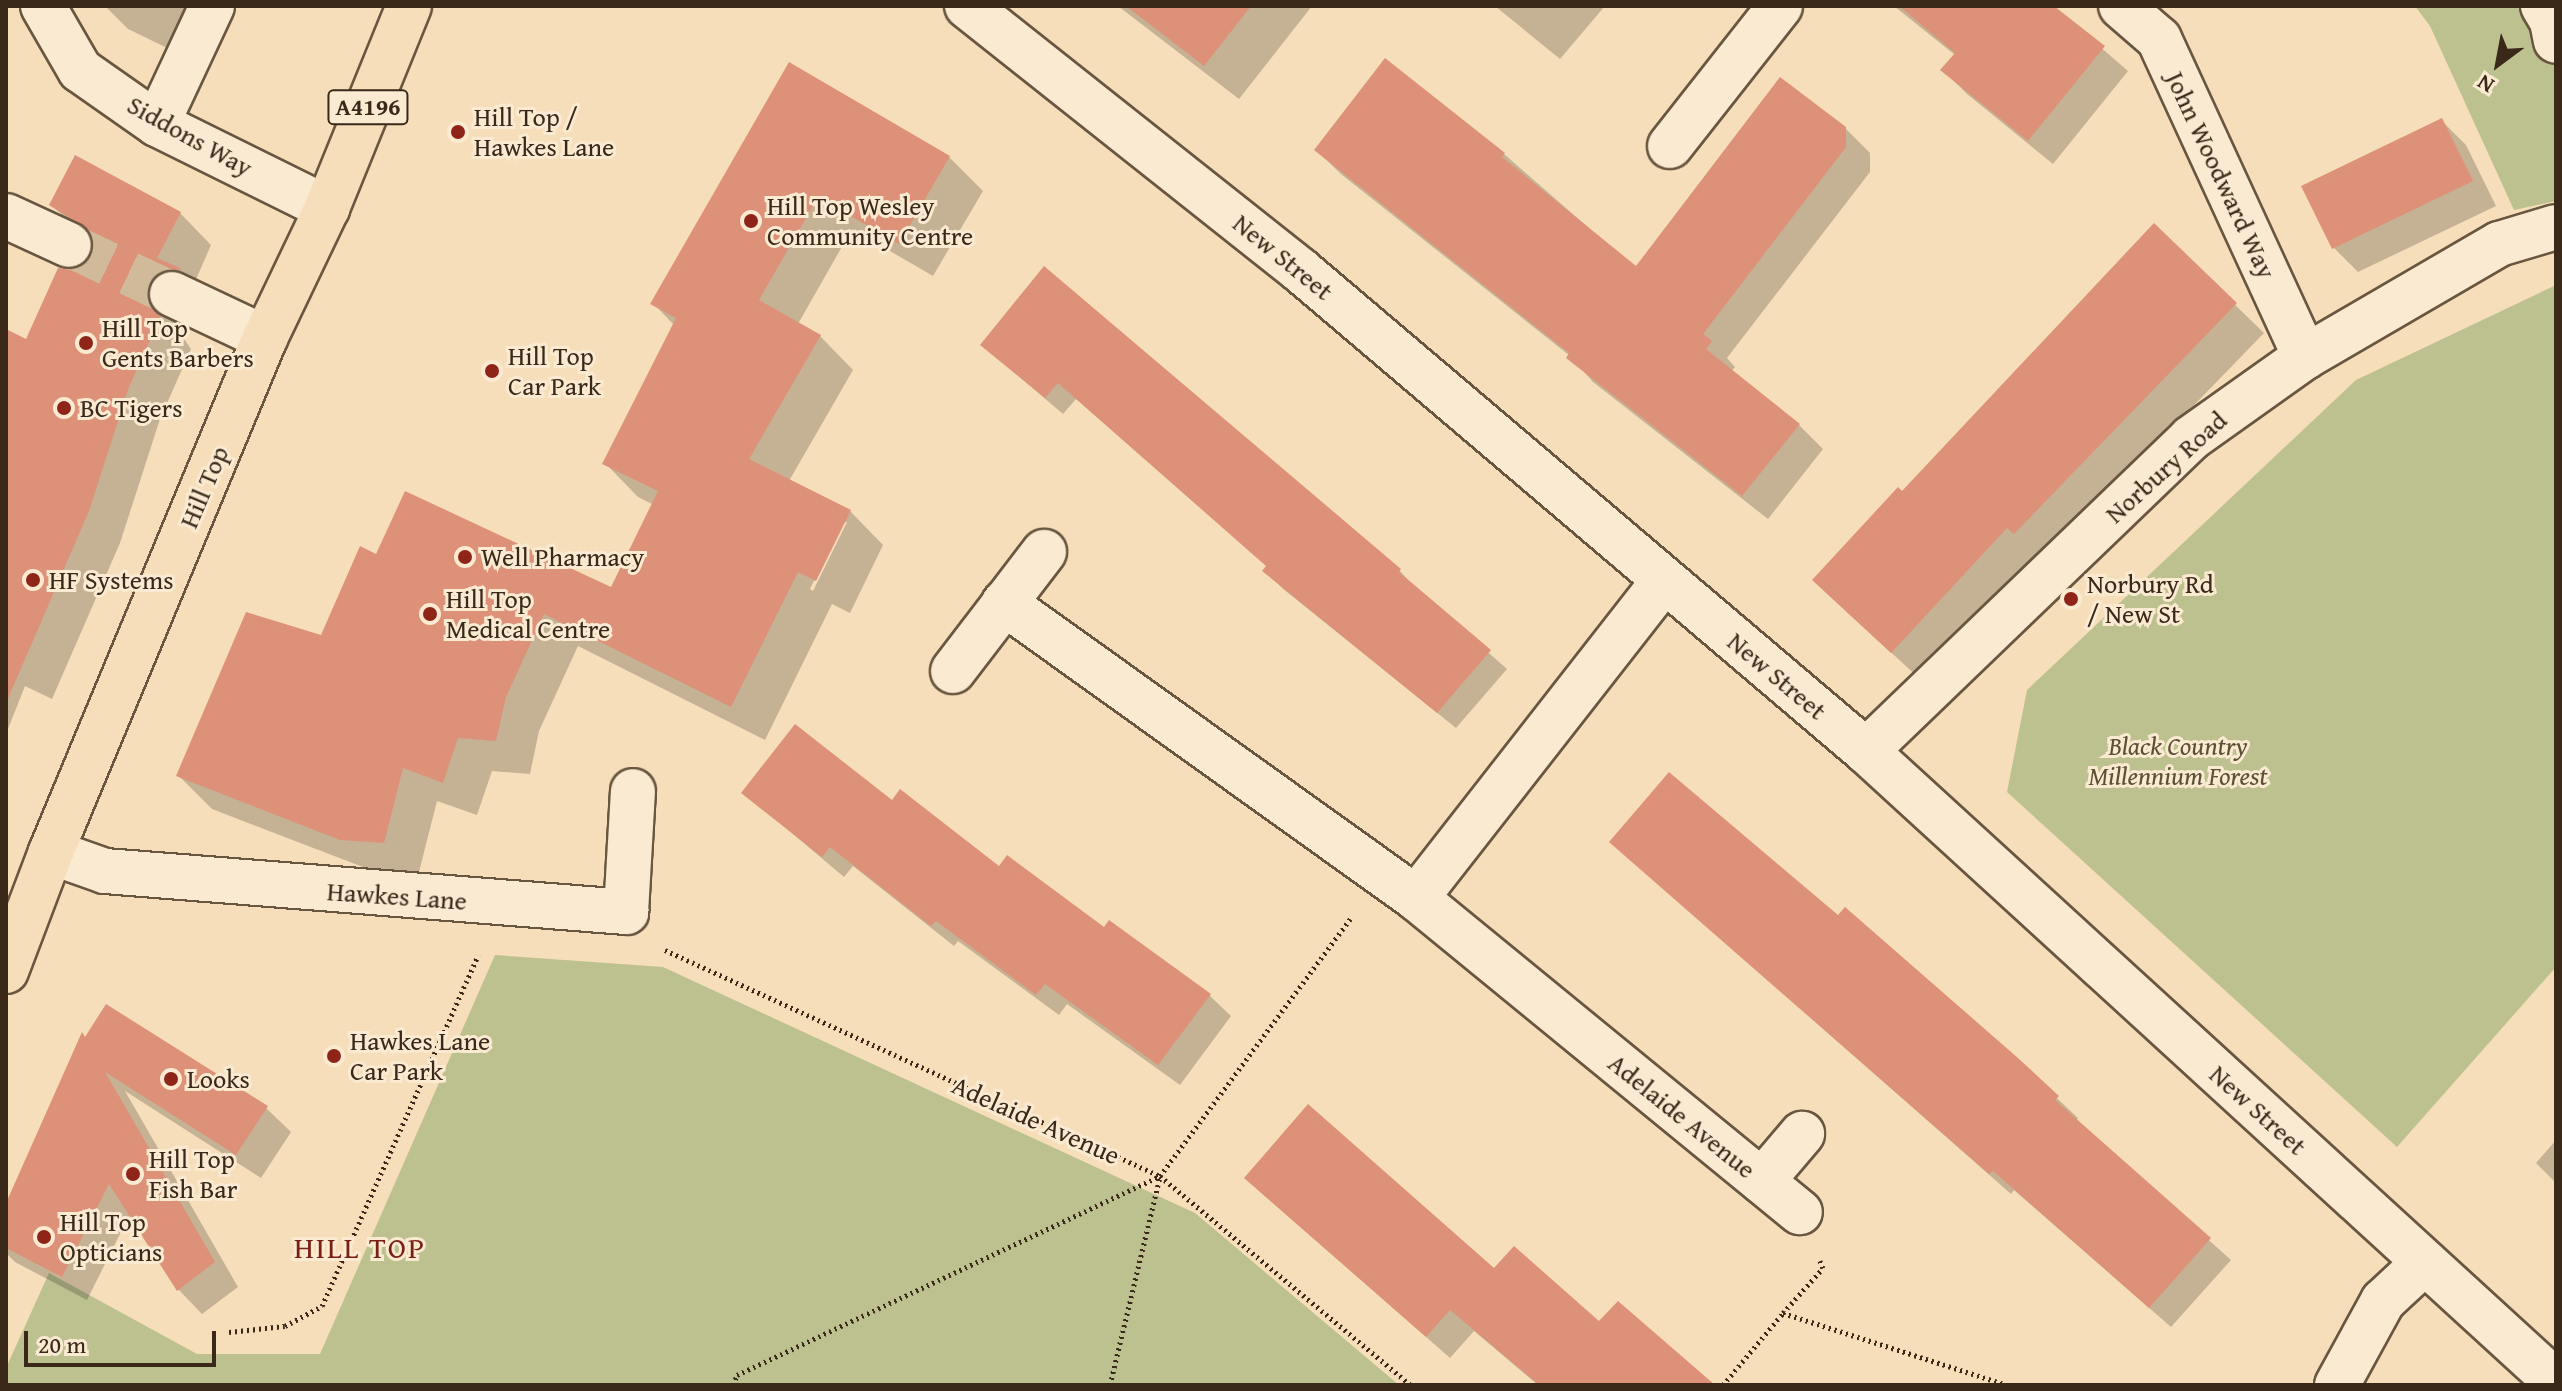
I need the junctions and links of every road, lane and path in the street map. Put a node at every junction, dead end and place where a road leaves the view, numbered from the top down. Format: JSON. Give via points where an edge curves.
{"nodes":[{"id":1,"x":43,"y":6,"type":"edge"},
{"id":2,"x":212,"y":6,"type":"edge"},
{"id":3,"x":409,"y":6,"type":"edge"},
{"id":4,"x":967,"y":6,"type":"edge"},
{"id":5,"x":1780,"y":6,"type":"edge"},
{"id":6,"x":2121,"y":6,"type":"edge"},
{"id":7,"x":2543,"y":6,"type":"edge"},
{"id":8,"x":2556,"y":41,"type":"edge"},
{"id":9,"x":157,"y":124,"type":"junction"},
{"id":10,"x":1670,"y":146,"type":"dead end"},
{"id":11,"x":327,"y":208,"type":"junction"},
{"id":12,"x":6,"y":216,"type":"edge"},
{"id":13,"x":2556,"y":227,"type":"edge"},
{"id":14,"x":69,"y":245,"type":"tunnel mouth"},
{"id":15,"x":172,"y":294,"type":"tunnel mouth"},
{"id":16,"x":265,"y":338,"type":"junction"},
{"id":17,"x":2305,"y":357,"type":"junction"},
{"id":18,"x":1044,"y":552,"type":"dead end"},
{"id":19,"x":1664,"y":581,"type":"junction"},
{"id":20,"x":1004,"y":603,"type":"junction"},
{"id":21,"x":953,"y":671,"type":"dead end"},
{"id":22,"x":1866,"y":751,"type":"junction"},
{"id":23,"x":633,"y":791,"type":"dead end"},
{"id":24,"x":51,"y":852,"type":"junction"},
{"id":25,"x":1399,"y":887,"type":"junction"},
{"id":26,"x":501,"y":903,"type":"junction"},
{"id":27,"x":626,"y":912,"type":"junction"},
{"id":28,"x":6,"y":971,"type":"edge"},
{"id":29,"x":1802,"y":1134,"type":"dead end"},
{"id":30,"x":1160,"y":1176,"type":"junction"},
{"id":31,"x":1762,"y":1181,"type":"junction"},
{"id":32,"x":1800,"y":1212,"type":"dead end"},
{"id":33,"x":2425,"y":1262,"type":"junction"},
{"id":34,"x":229,"y":1332,"type":"dead end"},
{"id":35,"x":2556,"y":1382,"type":"edge"},
{"id":36,"x":733,"y":1385,"type":"edge"},
{"id":37,"x":1110,"y":1385,"type":"edge"},
{"id":38,"x":1411,"y":1385,"type":"edge"},
{"id":39,"x":1723,"y":1385,"type":"edge"},
{"id":40,"x":2007,"y":1385,"type":"edge"},
{"id":41,"x":2337,"y":1385,"type":"edge"}],
"edges":[{"from":1,"to":9,"type":"street","name":"Siddons Way","via":[[80,70]]},
{"from":2,"to":9,"type":"street"},
{"from":3,"to":11,"type":"main road","name":"Hill Top","number":"A4196"},
{"from":4,"to":19,"type":"street","name":"New Street","via":[[1300,270]]},
{"from":5,"to":10,"type":"street"},
{"from":6,"to":17,"type":"street","name":"John Woodward Way","via":[[2159,39]]},
{"from":7,"to":8,"type":"street"},
{"from":9,"to":11,"type":"street","name":"Siddons Way"},
{"from":11,"to":16,"type":"main road","name":"Hill Top","number":"A4196"},
{"from":12,"to":14,"type":"street"},
{"from":13,"to":17,"type":"street","name":"Norbury Road","via":[[2499,244]]},
{"from":15,"to":16,"type":"street"},
{"from":16,"to":24,"type":"main road","name":"Hill Top","number":"A4196"},
{"from":17,"to":22,"type":"street","name":"Norbury Road","via":[[2191,438]]},
{"from":18,"to":20,"type":"street"},
{"from":19,"to":22,"type":"street","name":"New Street"},
{"from":19,"to":25,"type":"street"},
{"from":20,"to":21,"type":"street"},
{"from":20,"to":25,"type":"street","name":"Adelaide Avenue"},
{"from":22,"to":33,"type":"street","name":"New Street"},
{"from":23,"to":27,"type":"street"},
{"from":24,"to":26,"type":"street","name":"Hawkes Lane","via":[[105,871]]},
{"from":24,"to":28,"type":"main road","name":"Hill Top","number":"A4196"},
{"from":25,"to":30,"type":"path"},
{"from":25,"to":31,"type":"street","name":"Adelaide Avenue"},
{"from":26,"to":27,"type":"street","name":"Hawkes Lane"},
{"from":26,"to":34,"type":"path","via":[[322,1306],[285,1326]]},
{"from":27,"to":30,"type":"path","name":"Adelaide Avenue","via":[[670,955]]},
{"from":29,"to":31,"type":"street"},
{"from":30,"to":36,"type":"path","via":[[737,1375]]},
{"from":30,"to":37,"type":"path"},
{"from":30,"to":38,"type":"path","name":"Adelaide Avenue"},
{"from":31,"to":32,"type":"street","name":"Adelaide Avenue"},
{"from":33,"to":35,"type":"street","name":"New Street"},
{"from":33,"to":41,"type":"street","via":[[2383,1301]]},
{"from":39,"to":40,"type":"path","via":[[1783,1313]]}]}
